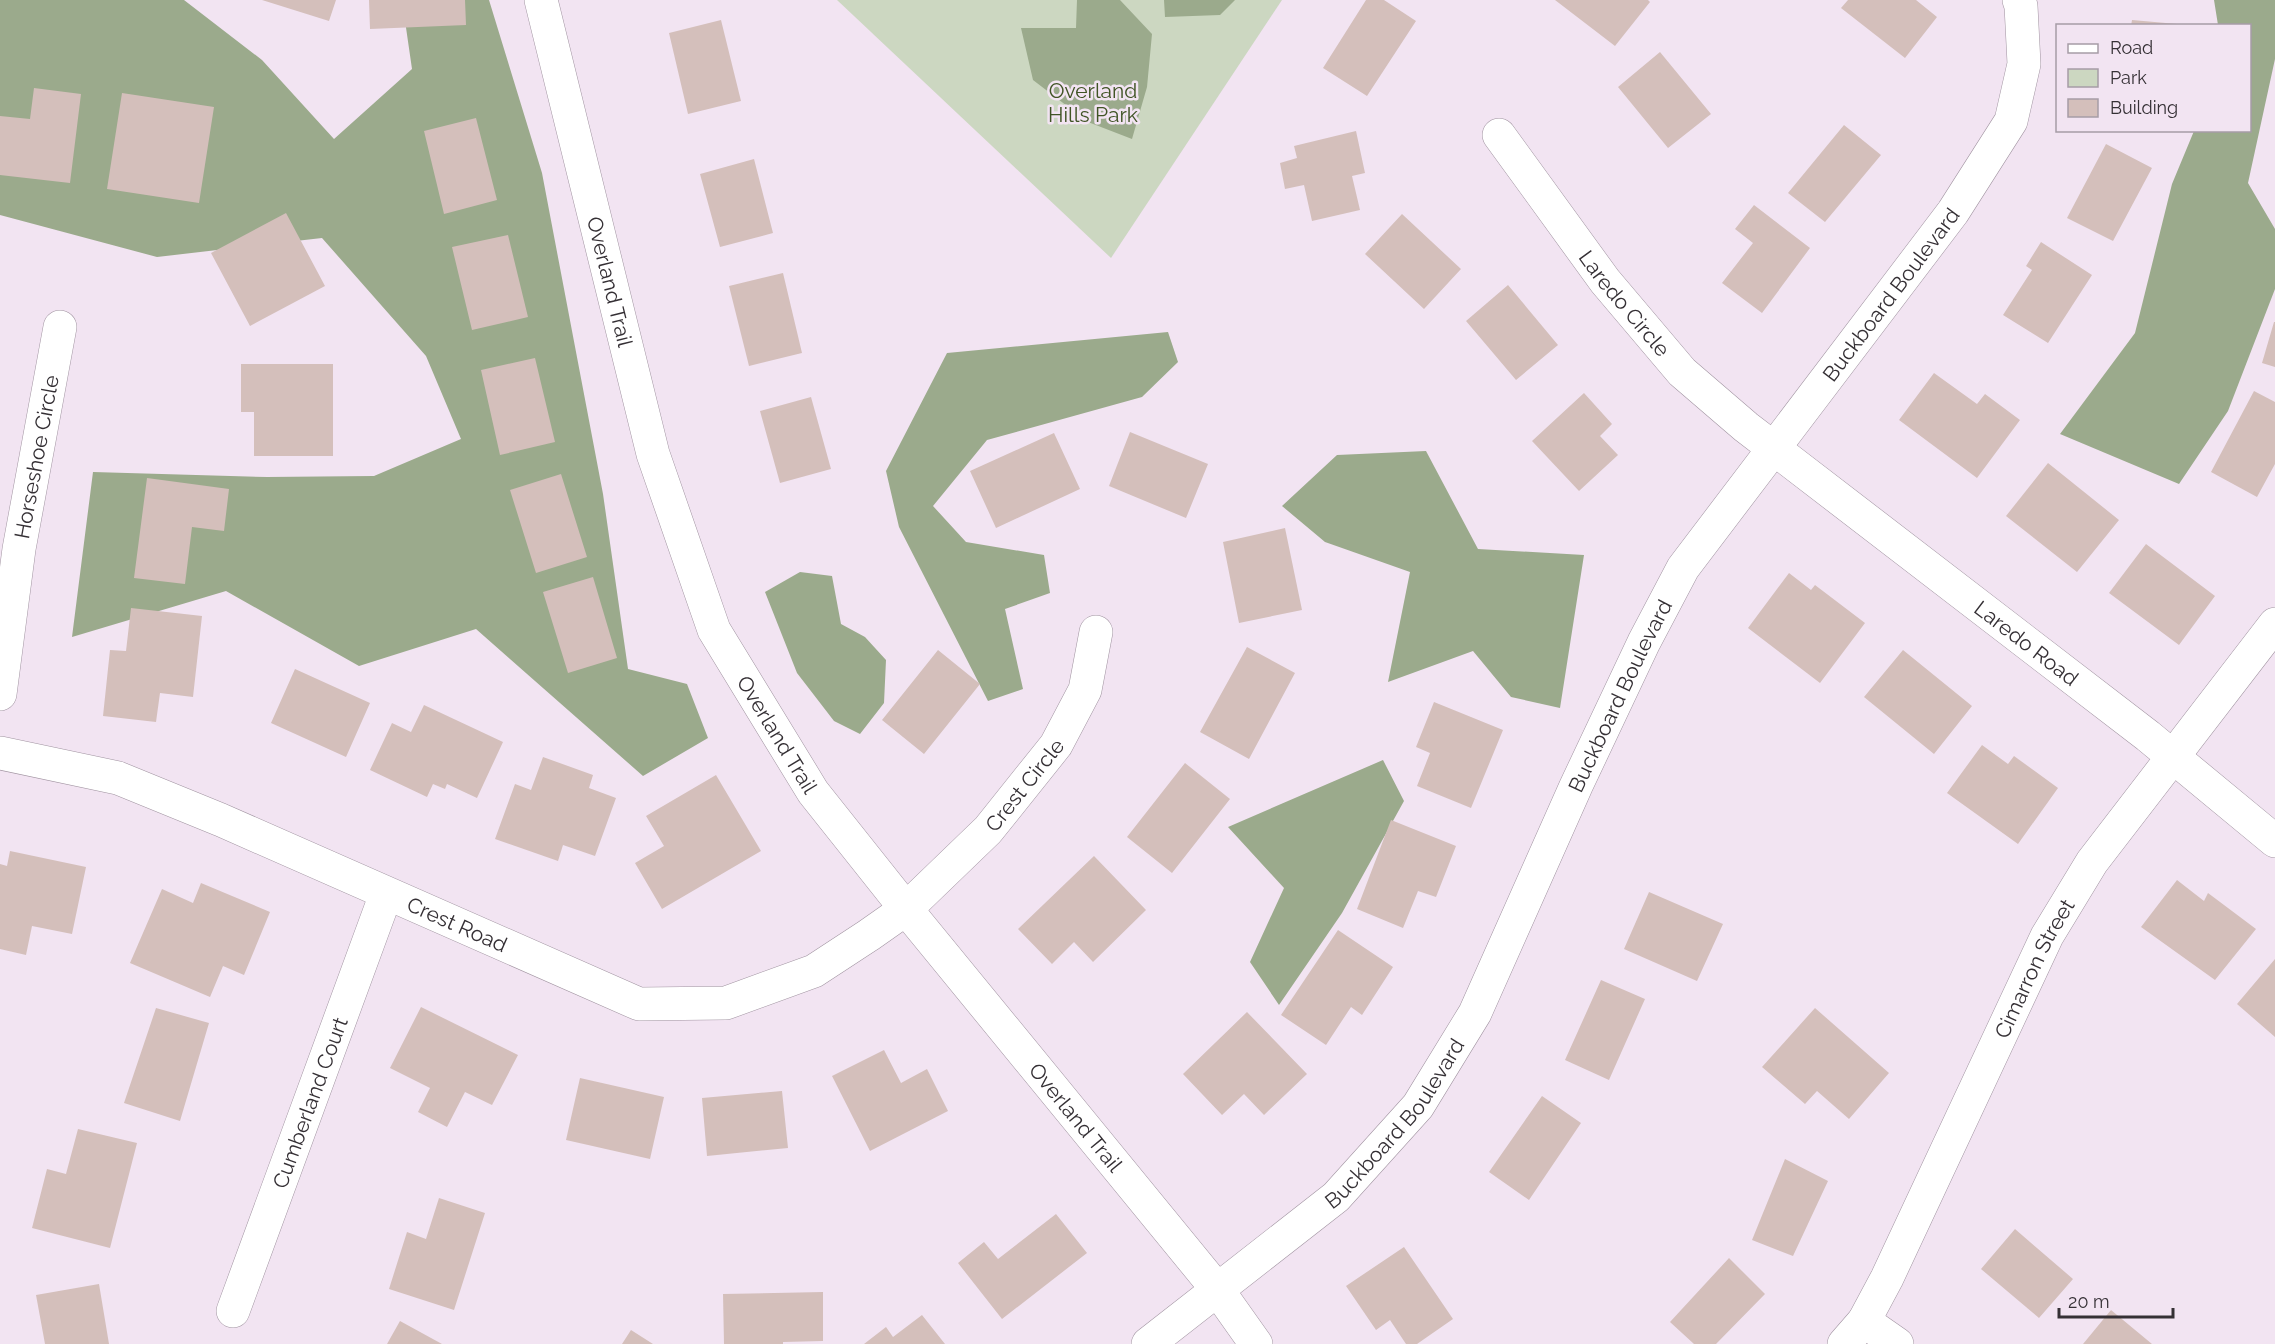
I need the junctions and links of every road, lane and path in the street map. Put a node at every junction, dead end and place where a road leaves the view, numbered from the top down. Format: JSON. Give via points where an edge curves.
{"nodes":[{"id":1,"x":541,"y":0,"type":"edge"},
{"id":2,"x":2019,"y":0,"type":"edge"},
{"id":3,"x":1499,"y":135,"type":"dead end"},
{"id":4,"x":60,"y":327,"type":"dead end"},
{"id":5,"x":1774,"y":448,"type":"junction"},
{"id":6,"x":2275,"y":624,"type":"edge"},
{"id":7,"x":1096,"y":632,"type":"dead end"},
{"id":8,"x":0,"y":694,"type":"edge"},
{"id":9,"x":0,"y":753,"type":"edge"},
{"id":10,"x":2173,"y":756,"type":"junction"},
{"id":11,"x":2275,"y":841,"type":"edge"},
{"id":12,"x":386,"y":894,"type":"junction"},
{"id":13,"x":906,"y":909,"type":"junction"},
{"id":14,"x":1217,"y":1289,"type":"junction"},
{"id":15,"x":233,"y":1311,"type":"dead end"},
{"id":16,"x":1854,"y":1332,"type":"edge"},
{"id":17,"x":1148,"y":1344,"type":"edge"},
{"id":18,"x":1256,"y":1344,"type":"edge"},
{"id":19,"x":1897,"y":1344,"type":"edge"}],
"edges":[{"from":1,"to":13,"type":"street","name":"Overland Trail","via":[[653,454],[714,630],[813,792]]},
{"from":2,"to":5,"type":"street","name":"Buckboard Boulevard","via":[[2024,64],[2011,122],[1953,212]]},
{"from":3,"to":5,"type":"street","name":"Laredo Circle","via":[[1605,281],[1682,372]]},
{"from":4,"to":8,"type":"street","name":"Horseshoe Circle","via":[[19,549]]},
{"from":5,"to":10,"type":"street","name":"Laredo Road"},
{"from":5,"to":14,"type":"street","name":"Buckboard Boulevard","via":[[1683,567],[1581,775],[1476,1013],[1418,1106],[1336,1197]]},
{"from":6,"to":10,"type":"street","name":"Cimarron Street"},
{"from":7,"to":13,"type":"street","name":"Crest Circle","via":[[1084,690],[1056,745],[988,830]]},
{"from":9,"to":12,"type":"street","name":"Crest Road","via":[[118,778]]},
{"from":10,"to":11,"type":"street","name":"Laredo Road"},
{"from":10,"to":16,"type":"street","name":"Cimarron Street","via":[[2092,862],[2047,936],[1887,1278]]},
{"from":12,"to":13,"type":"street","name":"Crest Road","via":[[639,1004],[726,1004],[814,970]]},
{"from":12,"to":15,"type":"street","name":"Cumberland Court"},
{"from":13,"to":14,"type":"street","name":"Overland Trail"},
{"from":14,"to":17,"type":"street","name":"Buckboard Boulevard"},
{"from":14,"to":18,"type":"street","name":"Overland Trail"},
{"from":16,"to":19,"type":"street"}]}
